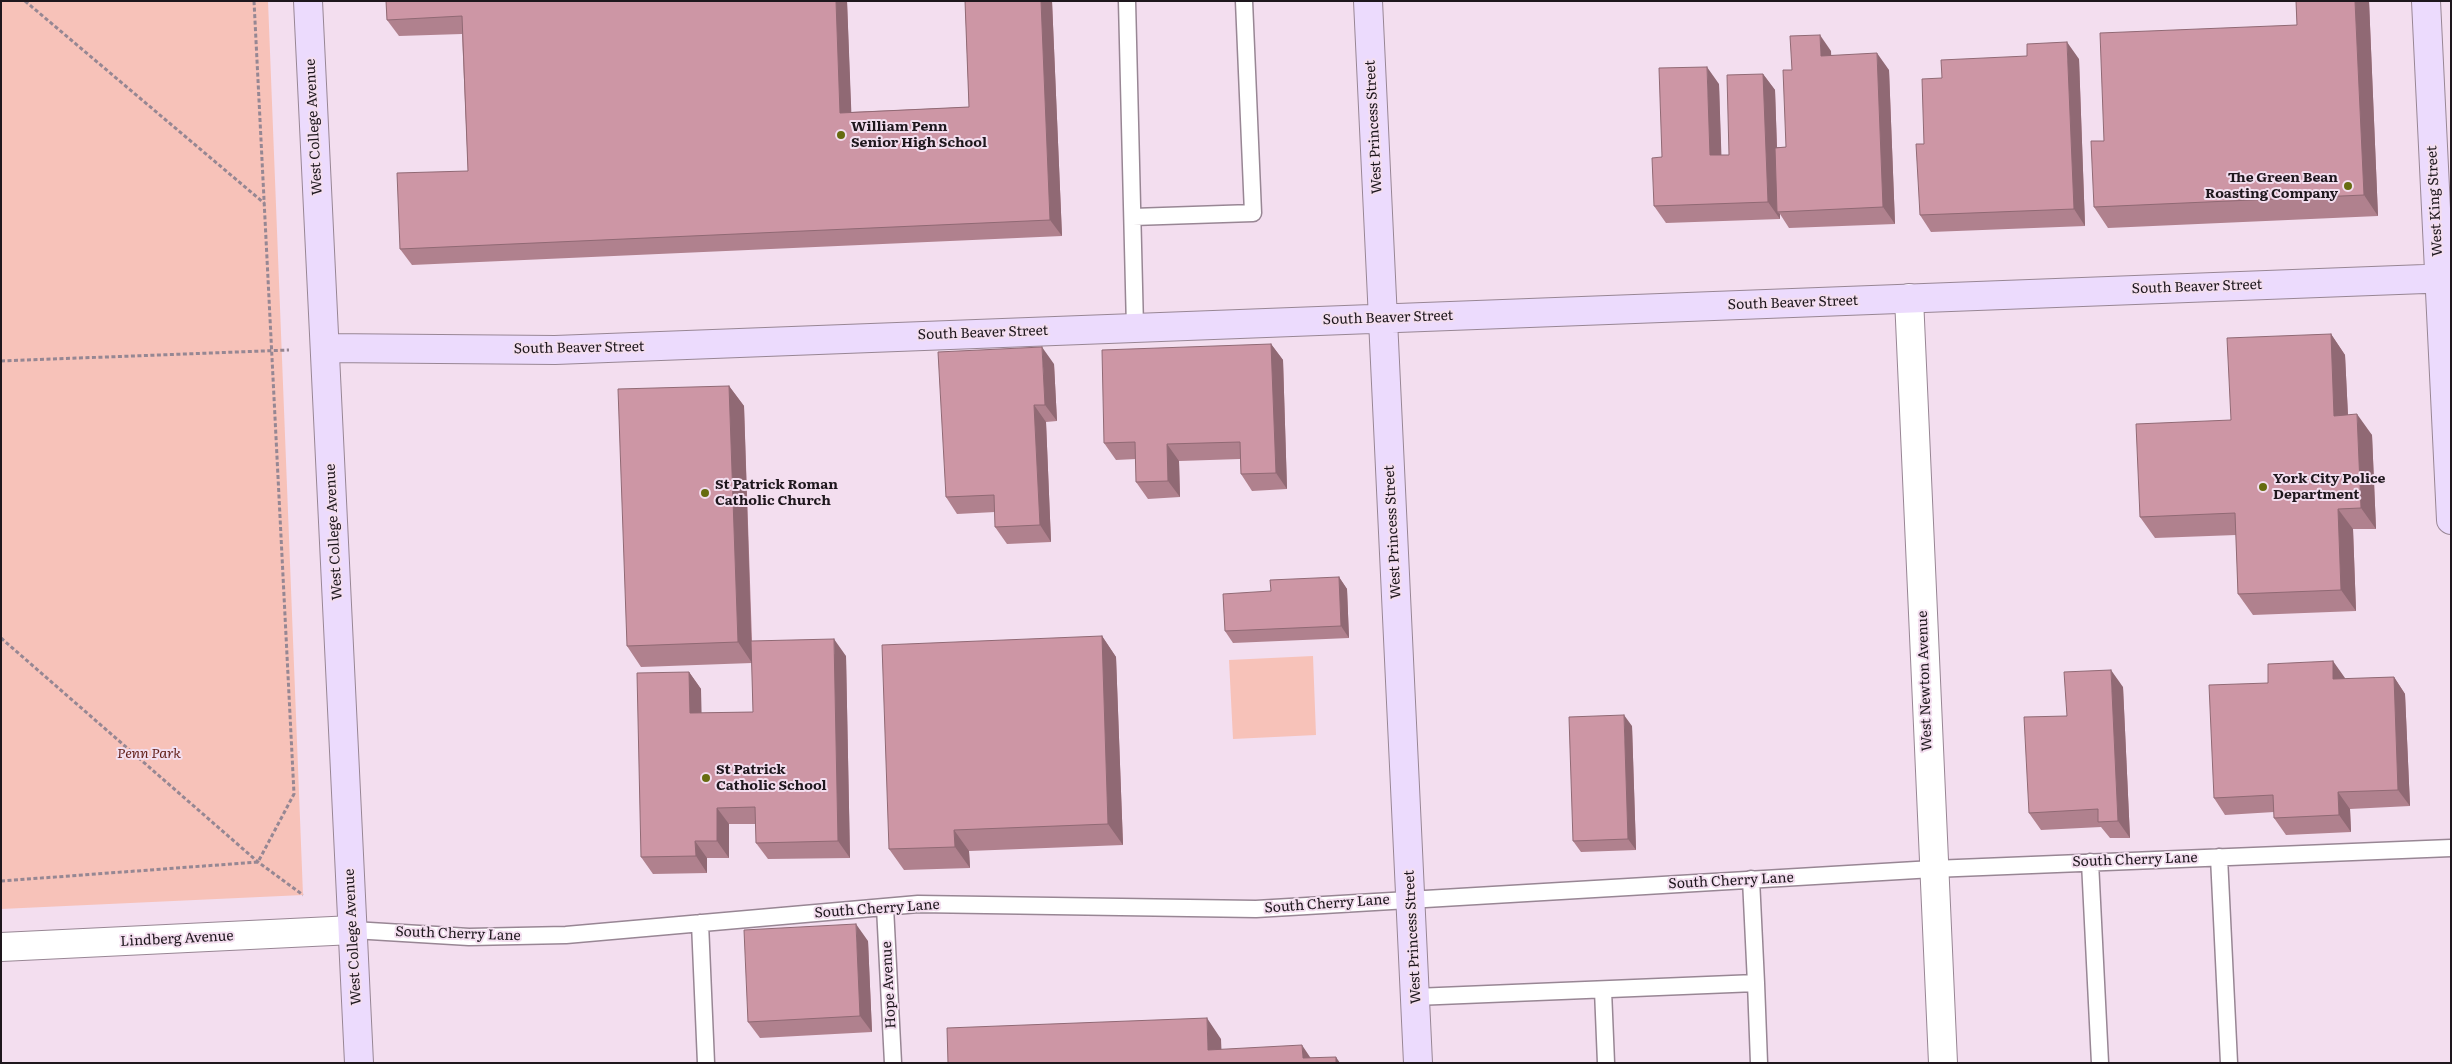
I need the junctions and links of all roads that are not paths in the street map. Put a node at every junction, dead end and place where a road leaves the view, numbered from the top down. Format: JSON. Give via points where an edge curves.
{"nodes":[{"id":1,"x":308,"y":1,"type":"edge"},
{"id":2,"x":1127,"y":1,"type":"edge"},
{"id":3,"x":1244,"y":1,"type":"edge"},
{"id":4,"x":1368,"y":1,"type":"edge"},
{"id":5,"x":2426,"y":1,"type":"edge"},
{"id":6,"x":1133,"y":218,"type":"junction"},
{"id":7,"x":2445,"y":278,"type":"edge"},
{"id":8,"x":1909,"y":298,"type":"junction"},
{"id":9,"x":1383,"y":318,"type":"junction"},
{"id":10,"x":1135,"y":328,"type":"junction"},
{"id":11,"x":325,"y":348,"type":"junction"},
{"id":12,"x":2451,"y":520,"type":"edge"},
{"id":13,"x":2451,"y":848,"type":"edge"},
{"id":14,"x":2219,"y":857,"type":"junction"},
{"id":15,"x":2090,"y":862,"type":"junction"},
{"id":16,"x":1933,"y":869,"type":"junction"},
{"id":17,"x":1751,"y":879,"type":"junction"},
{"id":18,"x":1411,"y":899,"type":"junction"},
{"id":19,"x":885,"y":907,"type":"junction"},
{"id":20,"x":700,"y":923,"type":"junction"},
{"id":21,"x":353,"y":930,"type":"junction"},
{"id":22,"x":1,"y":947,"type":"edge"},
{"id":23,"x":1756,"y":983,"type":"junction"},
{"id":24,"x":1603,"y":990,"type":"junction"},
{"id":25,"x":1415,"y":997,"type":"junction"},
{"id":26,"x":359,"y":1063,"type":"edge"},
{"id":27,"x":706,"y":1063,"type":"edge"},
{"id":28,"x":893,"y":1063,"type":"edge"},
{"id":29,"x":1418,"y":1063,"type":"edge"},
{"id":30,"x":1606,"y":1063,"type":"edge"},
{"id":31,"x":1759,"y":1063,"type":"edge"},
{"id":32,"x":1943,"y":1063,"type":"edge"},
{"id":33,"x":2100,"y":1063,"type":"edge"},
{"id":34,"x":2229,"y":1063,"type":"edge"}],
"edges":[{"from":1,"to":11,"type":"street","name":"West College Avenue"},
{"from":2,"to":6,"type":"lane"},
{"from":3,"to":6,"type":"lane","via":[[1253,213]]},
{"from":4,"to":9,"type":"street","name":"West Princess Street"},
{"from":5,"to":7,"type":"street","name":"West King Street"},
{"from":6,"to":10,"type":"lane"},
{"from":7,"to":8,"type":"street","name":"South Beaver Street"},
{"from":7,"to":12,"type":"street","name":"West King Street"},
{"from":8,"to":9,"type":"street","name":"South Beaver Street"},
{"from":8,"to":16,"type":"street","name":"West Newton Avenue"},
{"from":9,"to":10,"type":"street","name":"South Beaver Street"},
{"from":9,"to":18,"type":"street","name":"West Princess Street"},
{"from":10,"to":11,"type":"street","name":"South Beaver Street","via":[[555,350]]},
{"from":11,"to":21,"type":"street","name":"West College Avenue"},
{"from":13,"to":14,"type":"lane","name":"South Cherry Lane"},
{"from":14,"to":15,"type":"lane","name":"South Cherry Lane"},
{"from":14,"to":34,"type":"lane"},
{"from":15,"to":16,"type":"lane","name":"South Cherry Lane"},
{"from":15,"to":33,"type":"lane"},
{"from":16,"to":17,"type":"lane","name":"South Cherry Lane"},
{"from":16,"to":32,"type":"street","name":"West Newton Avenue"},
{"from":17,"to":18,"type":"lane","name":"South Cherry Lane"},
{"from":17,"to":23,"type":"lane"},
{"from":18,"to":19,"type":"lane","name":"South Cherry Lane","via":[[1256,909],[918,904]]},
{"from":18,"to":25,"type":"street","name":"West Princess Street"},
{"from":19,"to":20,"type":"lane","name":"South Cherry Lane"},
{"from":19,"to":28,"type":"lane","name":"Hope Avenue"},
{"from":20,"to":21,"type":"lane","name":"South Cherry Lane","via":[[566,935],[479,937]]},
{"from":20,"to":27,"type":"lane"},
{"from":21,"to":22,"type":"street","name":"Lindberg Avenue"},
{"from":21,"to":26,"type":"street","name":"West College Avenue"},
{"from":23,"to":24,"type":"lane"},
{"from":23,"to":31,"type":"lane"},
{"from":24,"to":25,"type":"lane"},
{"from":24,"to":30,"type":"lane"},
{"from":25,"to":29,"type":"street","name":"West Princess Street"}]}
